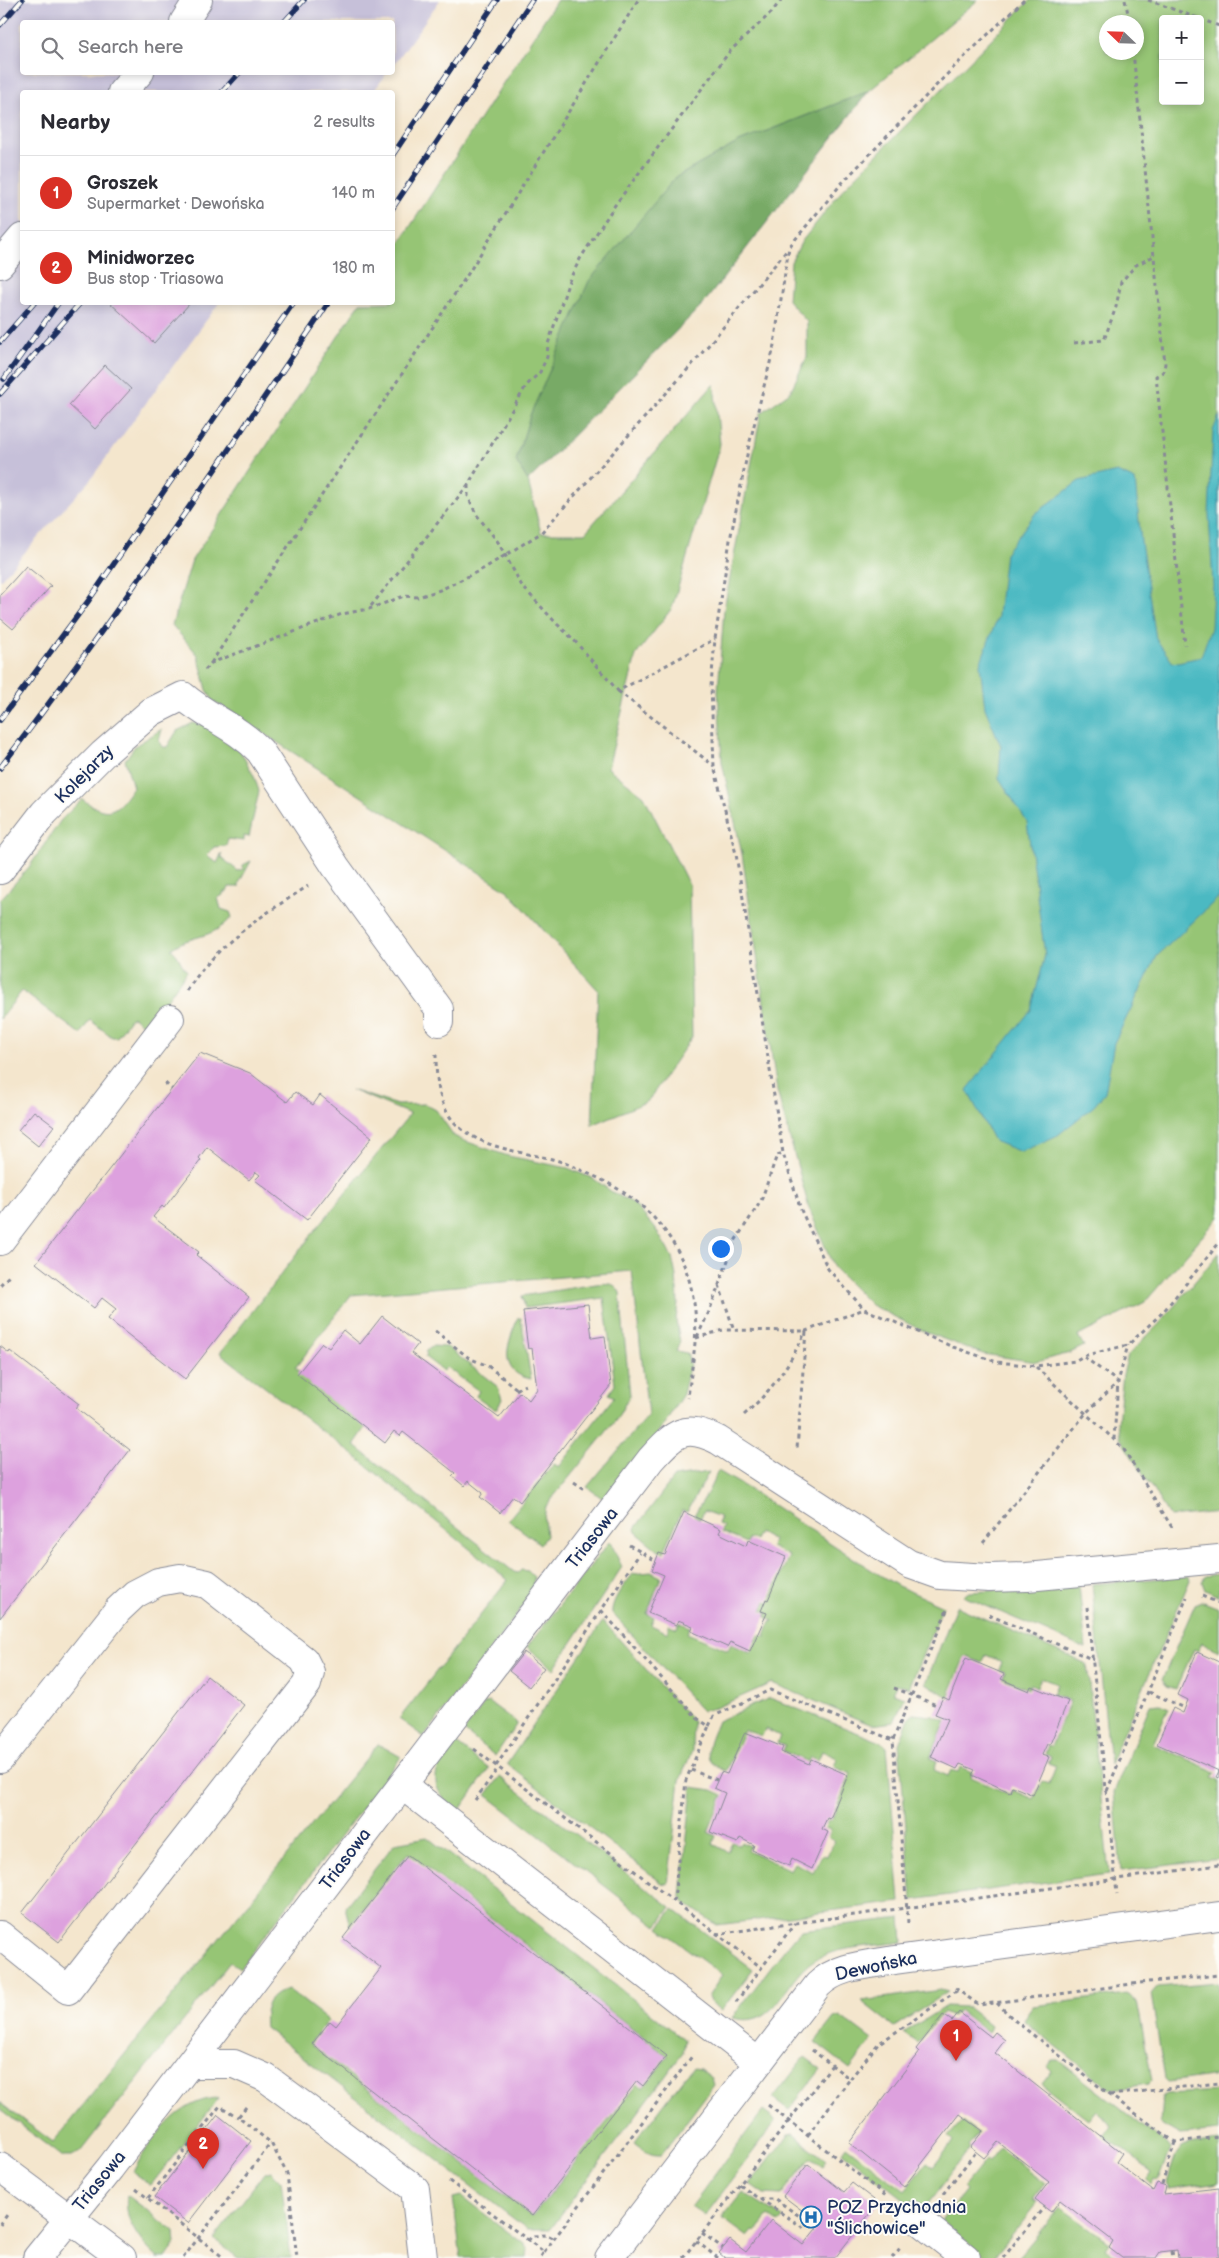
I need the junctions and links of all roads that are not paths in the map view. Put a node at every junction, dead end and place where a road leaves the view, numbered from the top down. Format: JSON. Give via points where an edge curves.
{"nodes":[{"id":1,"x":198,"y":0,"type":"edge"},
{"id":2,"x":185,"y":20,"type":"edge"},
{"id":3,"x":137,"y":75,"type":"edge"},
{"id":4,"x":124,"y":90,"type":"edge"},
{"id":5,"x":20,"y":240,"type":"edge"},
{"id":6,"x":0,"y":264,"type":"edge"},
{"id":7,"x":0,"y":870,"type":"edge"},
{"id":8,"x":170,"y":1019,"type":"road end"},
{"id":9,"x":439,"y":1022,"type":"road end"},
{"id":10,"x":0,"y":1240,"type":"edge"},
{"id":11,"x":1207,"y":1560,"type":"edge"},
{"id":12,"x":0,"y":1759,"type":"edge"},
{"id":13,"x":402,"y":1785,"type":"junction"},
{"id":14,"x":1219,"y":1916,"type":"edge"},
{"id":15,"x":0,"y":1936,"type":"edge"},
{"id":16,"x":758,"y":2062,"type":"junction"},
{"id":17,"x":190,"y":2064,"type":"junction"},
{"id":18,"x":0,"y":2168,"type":"edge"},
{"id":19,"x":913,"y":2216,"type":"road end"},
{"id":20,"x":68,"y":2219,"type":"junction"},
{"id":21,"x":37,"y":2258,"type":"edge"},
{"id":22,"x":122,"y":2258,"type":"edge"},
{"id":23,"x":423,"y":2258,"type":"edge"},
{"id":24,"x":609,"y":2258,"type":"edge"},
{"id":25,"x":966,"y":2258,"type":"edge"}],
"edges":[{"from":1,"to":2,"type":"street"},
{"from":3,"to":4,"type":"street"},
{"from":5,"to":6,"type":"street"},
{"from":7,"to":9,"type":"street","name":"Kolejarzy","via":[[44,813],[103,754],[151,712],[183,696],[250,740],[260,751],[336,867],[439,1009]]},
{"from":8,"to":10,"type":"street"},
{"from":11,"to":13,"type":"street","name":"Triasowa","via":[[1027,1577],[940,1575],[909,1564],[718,1440],[696,1431],[685,1431],[673,1436],[651,1459]]},
{"from":12,"to":15,"type":"street","via":[[118,1610],[135,1594],[158,1582],[180,1578],[207,1584],[304,1660],[310,1672],[307,1684],[68,1990]]},
{"from":13,"to":16,"type":"street"},
{"from":13,"to":17,"type":"street","name":"Triasowa"},
{"from":14,"to":16,"type":"street","name":"Dewońska","via":[[909,1958],[829,1974]]},
{"from":16,"to":24,"type":"street","name":"Dewońska"},
{"from":17,"to":20,"type":"street","name":"Triasowa"},
{"from":17,"to":23,"type":"street","via":[[234,2064],[266,2078],[415,2189]]},
{"from":18,"to":20,"type":"street"},
{"from":19,"to":25,"type":"street"},
{"from":20,"to":21,"type":"street","name":"Triasowa"},
{"from":20,"to":22,"type":"street"}]}
